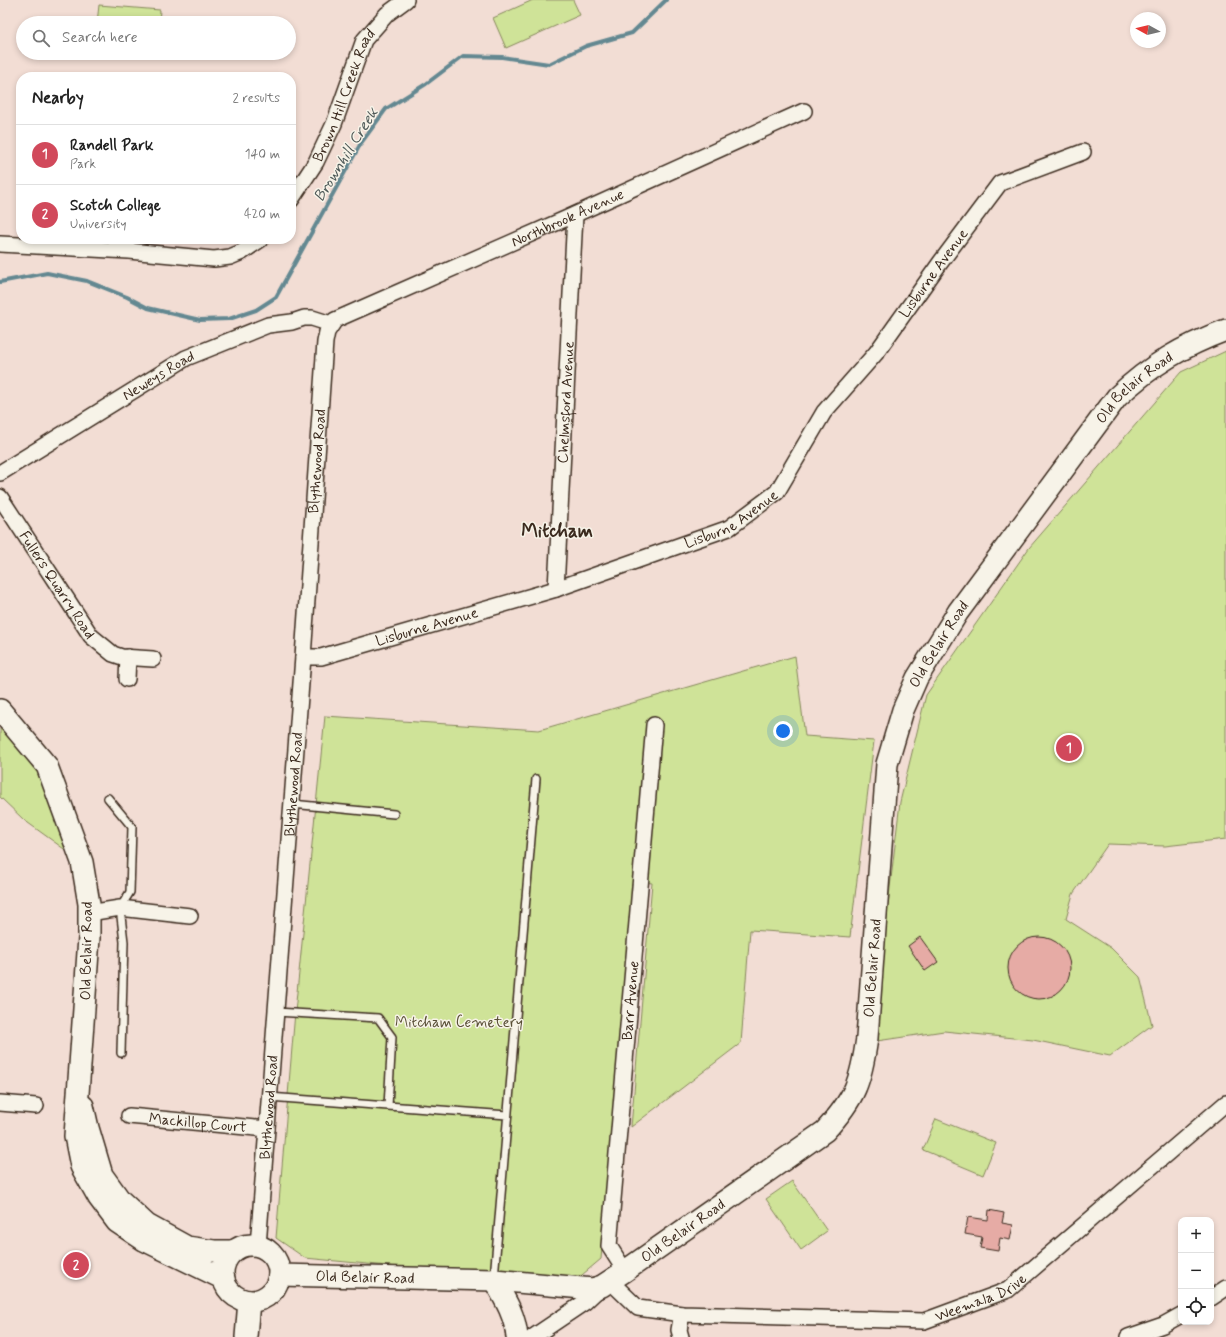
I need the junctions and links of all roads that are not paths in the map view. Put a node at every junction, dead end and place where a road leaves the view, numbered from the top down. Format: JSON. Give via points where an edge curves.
{"nodes":[{"id":1,"x":406,"y":0,"type":"edge"},
{"id":2,"x":804,"y":111,"type":"dead end"},
{"id":3,"x":1082,"y":152,"type":"dead end"},
{"id":4,"x":296,"y":192,"type":"edge"},
{"id":5,"x":575,"y":215,"type":"junction"},
{"id":6,"x":0,"y":244,"type":"edge"},
{"id":7,"x":254,"y":244,"type":"edge"},
{"id":8,"x":331,"y":324,"type":"junction"},
{"id":9,"x":1226,"y":330,"type":"edge"},
{"id":10,"x":0,"y":473,"type":"edge"},
{"id":11,"x":0,"y":497,"type":"edge"},
{"id":12,"x":556,"y":589,"type":"junction"},
{"id":13,"x":128,"y":657,"type":"junction"},
{"id":14,"x":303,"y":657,"type":"junction"},
{"id":15,"x":153,"y":659,"type":"dead end"},
{"id":16,"x":127,"y":679,"type":"dead end"},
{"id":17,"x":0,"y":710,"type":"edge"},
{"id":18,"x":654,"y":725,"type":"dead end"},
{"id":19,"x":0,"y":728,"type":"edge"},
{"id":20,"x":536,"y":779,"type":"dead end"},
{"id":21,"x":108,"y":798,"type":"dead end"},
{"id":22,"x":60,"y":799,"type":"junction"},
{"id":23,"x":292,"y":804,"type":"junction"},
{"id":24,"x":394,"y":814,"type":"dead end"},
{"id":25,"x":120,"y":908,"type":"junction"},
{"id":26,"x":89,"y":913,"type":"junction"},
{"id":27,"x":190,"y":916,"type":"dead end"},
{"id":28,"x":275,"y":1012,"type":"junction"},
{"id":29,"x":121,"y":1053,"type":"dead end"},
{"id":30,"x":79,"y":1083,"type":"junction"},
{"id":31,"x":269,"y":1097,"type":"junction"},
{"id":32,"x":0,"y":1103,"type":"edge"},
{"id":33,"x":1226,"y":1103,"type":"edge"},
{"id":34,"x":36,"y":1106,"type":"dead end"},
{"id":35,"x":388,"y":1106,"type":"junction"},
{"id":36,"x":507,"y":1115,"type":"junction"},
{"id":37,"x":129,"y":1116,"type":"dead end"},
{"id":38,"x":267,"y":1129,"type":"junction"},
{"id":39,"x":258,"y":1246,"type":"junction"},
{"id":40,"x":233,"y":1251,"type":"junction"},
{"id":41,"x":279,"y":1275,"type":"junction"},
{"id":42,"x":224,"y":1279,"type":"junction"},
{"id":43,"x":612,"y":1279,"type":"junction"},
{"id":44,"x":494,"y":1280,"type":"junction"},
{"id":45,"x":1226,"y":1288,"type":"edge"},
{"id":46,"x":1214,"y":1296,"type":"edge"},
{"id":47,"x":249,"y":1301,"type":"junction"},
{"id":48,"x":682,"y":1314,"type":"junction"},
{"id":49,"x":1178,"y":1317,"type":"edge"},
{"id":50,"x":246,"y":1337,"type":"edge"},
{"id":51,"x":517,"y":1337,"type":"edge"},
{"id":52,"x":534,"y":1337,"type":"edge"},
{"id":53,"x":681,"y":1337,"type":"edge"},
{"id":54,"x":1128,"y":1337,"type":"edge"}],
"edges":[{"from":1,"to":4,"type":"street","name":"Brown Hill Creek Road","via":[[388,14],[364,40],[334,124],[316,162]]},
{"from":2,"to":5,"type":"street","name":"Northbrook Avenue"},
{"from":3,"to":12,"type":"street","name":"Lisburne Avenue","via":[[1000,183],[876,353],[824,412],[777,492],[729,528]]},
{"from":5,"to":8,"type":"street","name":"Northbrook Avenue","via":[[335,320]]},
{"from":5,"to":12,"type":"street","name":"Chelmsford Avenue"},
{"from":6,"to":7,"type":"street","via":[[129,251],[214,259],[230,257]]},
{"from":8,"to":10,"type":"street","name":"Neweys Road","via":[[304,318],[268,325],[186,358]]},
{"from":8,"to":14,"type":"street","name":"Blythewood Road","via":[[325,342]]},
{"from":9,"to":43,"type":"main road","name":"Old Belair Road","via":[[1199,340],[1167,357],[1135,380],[1117,397],[958,612],[917,678],[903,710],[886,764],[867,1038],[863,1069],[844,1110],[825,1131],[787,1160]]},
{"from":11,"to":13,"type":"street","name":"Fullers Quarry Road","via":[[91,636],[113,654]]},
{"from":12,"to":14,"type":"street","name":"Lisburne Avenue","via":[[321,657]]},
{"from":13,"to":15,"type":"street","name":"Fullers Quarry Road"},
{"from":13,"to":16,"type":"street"},
{"from":14,"to":23,"type":"street","name":"Blythewood Road"},
{"from":17,"to":22,"type":"main road","name":"Old Belair Road","via":[[47,766]]},
{"from":18,"to":43,"type":"street","name":"Barr Avenue","via":[[609,1246]]},
{"from":19,"to":22,"type":"main road","name":"Old Belair Road"},
{"from":20,"to":36,"type":"lane"},
{"from":21,"to":25,"type":"lane","via":[[132,827],[130,892]]},
{"from":22,"to":26,"type":"main road","name":"Old Belair Road","via":[[82,862]]},
{"from":23,"to":24,"type":"lane"},
{"from":23,"to":28,"type":"street","name":"Blythewood Road"},
{"from":25,"to":26,"type":"street"},
{"from":25,"to":27,"type":"street"},
{"from":25,"to":29,"type":"lane","via":[[124,942]]},
{"from":26,"to":30,"type":"main road","name":"Old Belair Road"},
{"from":28,"to":31,"type":"street","name":"Blythewood Road"},
{"from":28,"to":35,"type":"lane","via":[[378,1018],[392,1037]]},
{"from":30,"to":40,"type":"main road","name":"Old Belair Road","via":[[88,1128],[102,1175],[120,1200],[147,1225],[187,1247]]},
{"from":30,"to":42,"type":"main road","name":"Old Belair Road","via":[[74,1136],[81,1166],[116,1222],[144,1240]]},
{"from":31,"to":35,"type":"lane"},
{"from":31,"to":38,"type":"street","name":"Blythewood Road"},
{"from":32,"to":34,"type":"street"},
{"from":33,"to":48,"type":"street","name":"Weemala Drive","via":[[1008,1290],[924,1321]]},
{"from":35,"to":36,"type":"lane"},
{"from":36,"to":44,"type":"lane"},
{"from":37,"to":38,"type":"street","name":"Mackillop Court"},
{"from":38,"to":39,"type":"street","name":"Blythewood Road"},
{"from":39,"to":40,"type":"main road","via":[[240,1246]]},
{"from":39,"to":41,"type":"main road","via":[[274,1257]]},
{"from":40,"to":42,"type":"main road","via":[[224,1264]]},
{"from":41,"to":44,"type":"main road","name":"Old Belair Road"},
{"from":41,"to":47,"type":"main road","via":[[272,1290],[264,1297]]},
{"from":42,"to":47,"type":"main road","via":[[228,1289],[236,1297]]},
{"from":43,"to":44,"type":"main road","name":"Old Belair Road","via":[[593,1289]]},
{"from":43,"to":48,"type":"street","name":"Weemala Drive","via":[[638,1308]]},
{"from":43,"to":52,"type":"street","via":[[585,1302]]},
{"from":44,"to":51,"type":"main road","via":[[511,1310]]},
{"from":45,"to":46,"type":"street"},
{"from":47,"to":50,"type":"main road"},
{"from":48,"to":53,"type":"street","via":[[679,1330]]},
{"from":49,"to":54,"type":"street","via":[[1163,1325]]}]}
